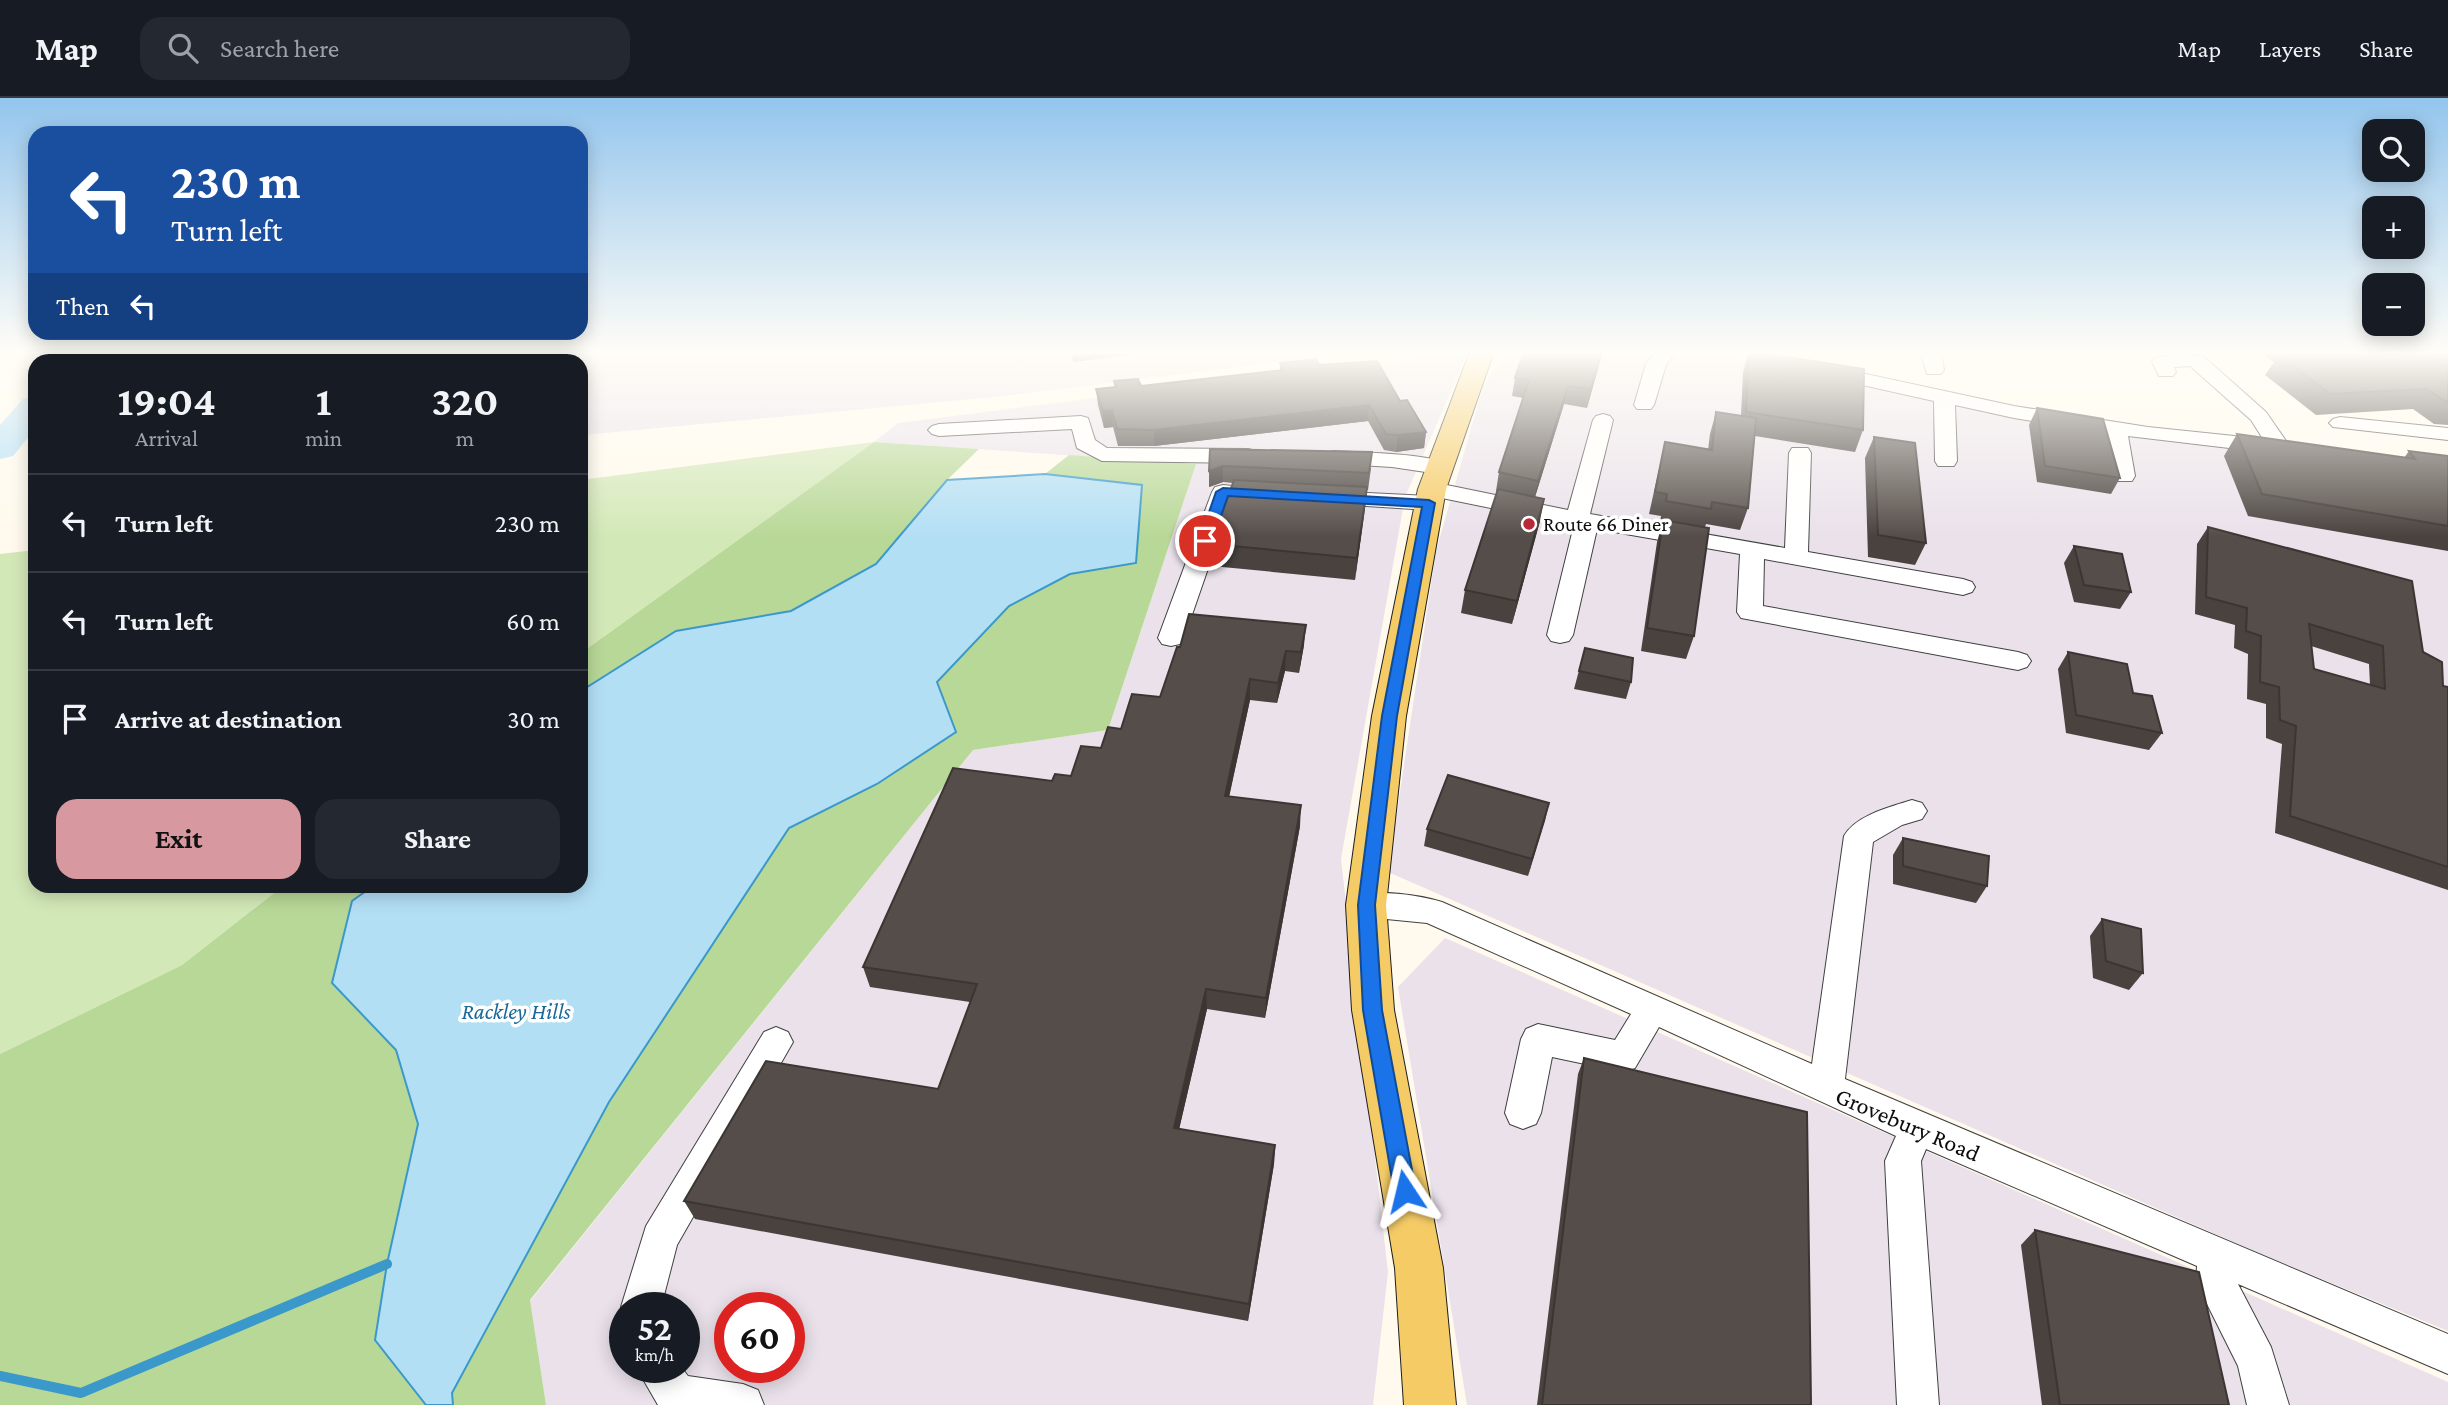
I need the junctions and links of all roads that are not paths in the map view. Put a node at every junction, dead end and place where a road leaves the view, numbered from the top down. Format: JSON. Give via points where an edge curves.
{"nodes":[{"id":1,"x":1459,"y":415,"type":"edge"},
{"id":2,"x":1945,"y":415,"type":"edge"},
{"id":3,"x":2033,"y":415,"type":"edge"},
{"id":4,"x":2258,"y":415,"type":"edge"},
{"id":5,"x":1603,"y":420,"type":"dead end"},
{"id":6,"x":2340,"y":423,"type":"dead end"},
{"id":7,"x":2116,"y":428,"type":"junction"},
{"id":8,"x":939,"y":430,"type":"dead end"},
{"id":9,"x":2448,"y":434,"type":"edge"},
{"id":10,"x":2280,"y":448,"type":"junction"},
{"id":11,"x":2306,"y":451,"type":"edge"},
{"id":12,"x":1800,"y":453,"type":"dead end"},
{"id":13,"x":1267,"y":457,"type":"edge"},
{"id":14,"x":1309,"y":457,"type":"edge"},
{"id":15,"x":1946,"y":461,"type":"dead end"},
{"id":16,"x":2124,"y":476,"type":"dead end"},
{"id":17,"x":1433,"y":487,"type":"junction"},
{"id":18,"x":1582,"y":520,"type":"junction"},
{"id":19,"x":1752,"y":550,"type":"junction"},
{"id":20,"x":1796,"y":557,"type":"junction"},
{"id":21,"x":1963,"y":587,"type":"dead end"},
{"id":22,"x":1560,"y":635,"type":"dead end"},
{"id":23,"x":1171,"y":638,"type":"dead end"},
{"id":24,"x":2018,"y":661,"type":"dead end"},
{"id":25,"x":1912,"y":811,"type":"dead end"},
{"id":26,"x":1366,"y":905,"type":"junction"},
{"id":27,"x":1652,"y":1008,"type":"junction"},
{"id":28,"x":776,"y":1042,"type":"dead end"},
{"id":29,"x":1826,"y":1089,"type":"junction"},
{"id":30,"x":1523,"y":1113,"type":"dead end"},
{"id":31,"x":1917,"y":1128,"type":"junction"},
{"id":32,"x":2216,"y":1257,"type":"junction"},
{"id":33,"x":645,"y":1292,"type":"edge"},
{"id":34,"x":2446,"y":1359,"type":"edge"},
{"id":35,"x":668,"y":1383,"type":"edge"},
{"id":36,"x":743,"y":1405,"type":"edge"},
{"id":37,"x":1430,"y":1405,"type":"edge"},
{"id":38,"x":1918,"y":1405,"type":"edge"},
{"id":39,"x":2268,"y":1405,"type":"edge"}],
"edges":[{"from":1,"to":17,"type":"main road"},
{"from":2,"to":15,"type":"street"},
{"from":3,"to":7,"type":"street"},
{"from":4,"to":10,"type":"street"},
{"from":5,"to":18,"type":"street"},
{"from":6,"to":9,"type":"street"},
{"from":7,"to":10,"type":"street"},
{"from":7,"to":16,"type":"street"},
{"from":8,"to":13,"type":"street","via":[[1081,422],[1085,443],[1102,453]]},
{"from":10,"to":11,"type":"street"},
{"from":12,"to":20,"type":"street"},
{"from":14,"to":17,"type":"street","via":[[1378,459]]},
{"from":17,"to":18,"type":"street"},
{"from":17,"to":23,"type":"street","via":[[1298,496],[1223,492]]},
{"from":17,"to":26,"type":"main road","via":[[1389,716]]},
{"from":18,"to":19,"type":"street"},
{"from":18,"to":22,"type":"street"},
{"from":19,"to":20,"type":"street"},
{"from":19,"to":24,"type":"street","via":[[1750,612]]},
{"from":20,"to":21,"type":"street"},
{"from":25,"to":29,"type":"street","via":[[1859,836]]},
{"from":26,"to":27,"type":"street","name":"Grovebury Road","via":[[1431,911]]},
{"from":26,"to":37,"type":"main road","via":[[1373,1010],[1419,1268]]},
{"from":27,"to":29,"type":"street","name":"Grovebury Road"},
{"from":27,"to":30,"type":"street","via":[[1623,1057],[1538,1039]]},
{"from":28,"to":33,"type":"street","via":[[660,1239]]},
{"from":29,"to":31,"type":"street","name":"Grovebury Road"},
{"from":31,"to":32,"type":"street","name":"Grovebury Road"},
{"from":31,"to":38,"type":"street","via":[[1903,1161]]},
{"from":32,"to":34,"type":"street","name":"Grovebury Road"},
{"from":32,"to":39,"type":"street","via":[[2216,1282],[2257,1361]]},
{"from":35,"to":36,"type":"street","via":[[676,1395]]}]}
